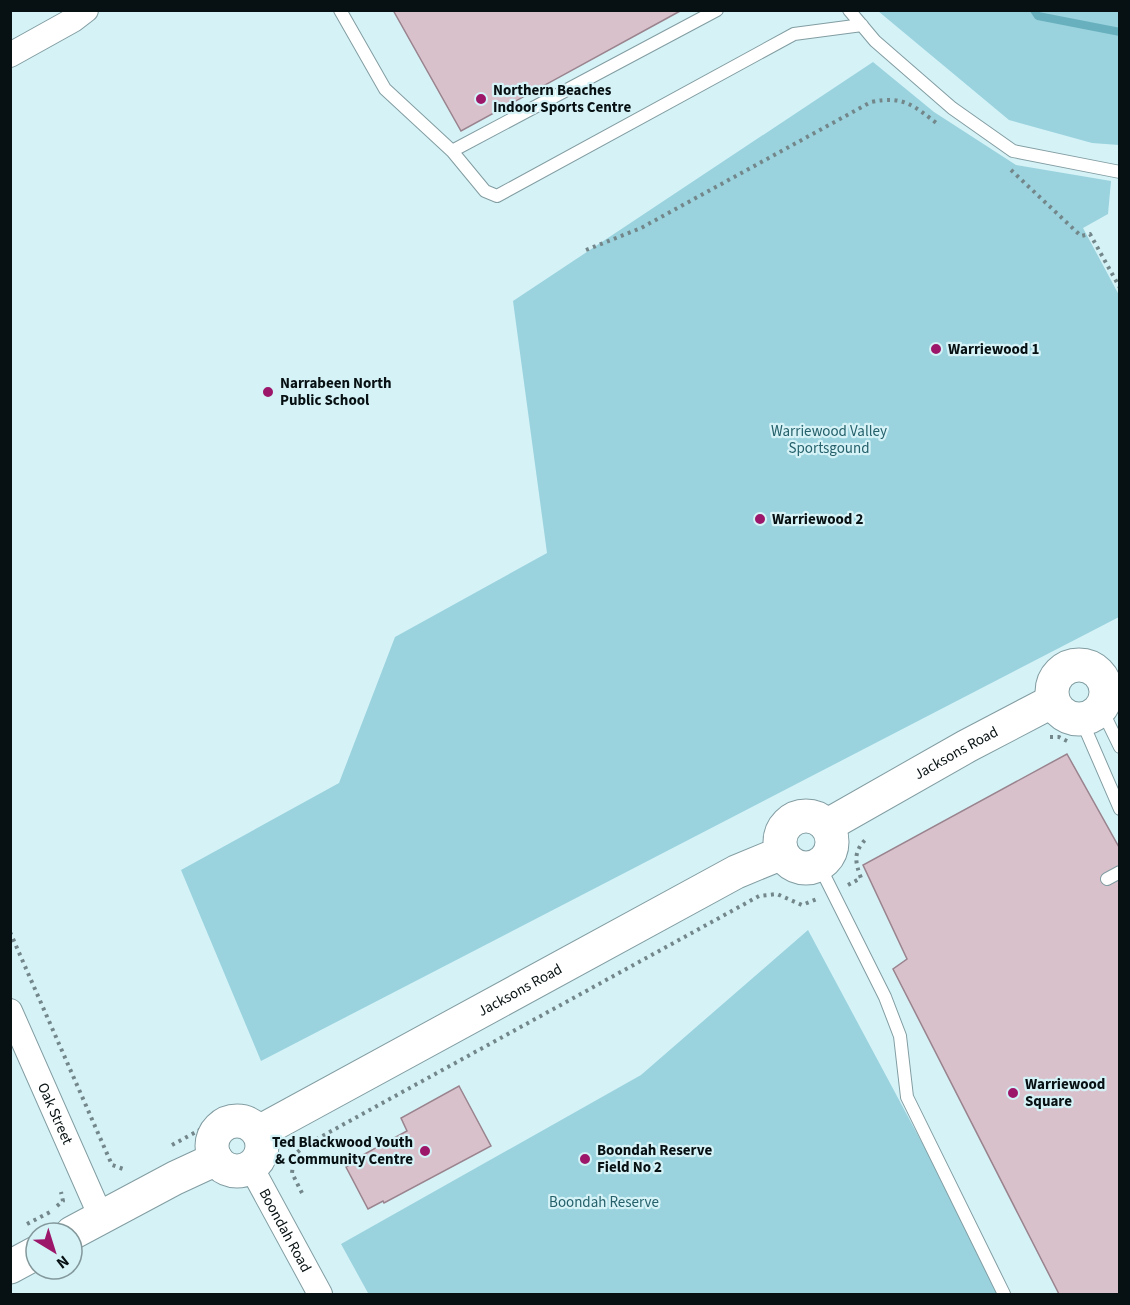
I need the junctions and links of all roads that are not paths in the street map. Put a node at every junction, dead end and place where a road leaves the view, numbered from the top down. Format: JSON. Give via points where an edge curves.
{"nodes":[{"id":1,"x":86,"y":10,"type":"edge"},
{"id":2,"x":340,"y":10,"type":"edge"},
{"id":3,"x":717,"y":10,"type":"edge"},
{"id":4,"x":849,"y":10,"type":"edge"},
{"id":5,"x":862,"y":25,"type":"junction"},
{"id":6,"x":10,"y":55,"type":"edge"},
{"id":7,"x":452,"y":152,"type":"junction"},
{"id":8,"x":1119,"y":172,"type":"edge"},
{"id":9,"x":1110,"y":669,"type":"edge"},
{"id":10,"x":1053,"y":701,"type":"junction"},
{"id":11,"x":1092,"y":724,"type":"junction"},
{"id":12,"x":1119,"y":747,"type":"edge"},
{"id":13,"x":1119,"y":809,"type":"edge"},
{"id":14,"x":828,"y":825,"type":"junction"},
{"id":15,"x":782,"y":852,"type":"junction"},
{"id":16,"x":1119,"y":872,"type":"edge"},
{"id":17,"x":826,"y":879,"type":"junction"},
{"id":18,"x":1107,"y":879,"type":"dead end"},
{"id":19,"x":10,"y":1011,"type":"edge"},
{"id":20,"x":252,"y":1119,"type":"junction"},
{"id":21,"x":216,"y":1159,"type":"junction"},
{"id":22,"x":252,"y":1167,"type":"junction"},
{"id":23,"x":101,"y":1217,"type":"junction"},
{"id":24,"x":84,"y":1226,"type":"edge"},
{"id":25,"x":24,"y":1246,"type":"edge"},
{"id":26,"x":10,"y":1267,"type":"edge"},
{"id":27,"x":320,"y":1294,"type":"edge"},
{"id":28,"x":1004,"y":1294,"type":"edge"}],
"edges":[{"from":1,"to":6,"type":"street"},
{"from":2,"to":7,"type":"lane","via":[[385,89]]},
{"from":3,"to":7,"type":"lane"},
{"from":4,"to":5,"type":"lane"},
{"from":5,"to":7,"type":"lane","via":[[794,34],[497,196],[485,190]]},
{"from":5,"to":8,"type":"lane","via":[[952,108],[1013,152]]},
{"from":9,"to":10,"type":"street","via":[[1082,665],[1061,671],[1055,680]]},
{"from":9,"to":11,"type":"street","via":[[1106,697]]},
{"from":10,"to":11,"type":"street","via":[[1070,717]]},
{"from":10,"to":14,"type":"street","name":"Jacksons Road"},
{"from":11,"to":12,"type":"lane"},
{"from":11,"to":13,"type":"lane"},
{"from":14,"to":15,"type":"street","via":[[812,815],[793,819],[781,834]]},
{"from":14,"to":17,"type":"street","via":[[832,833]]},
{"from":15,"to":17,"type":"street","via":[[794,865],[811,868]]},
{"from":15,"to":20,"type":"street","name":"Jacksons Road"},
{"from":16,"to":18,"type":"lane"},
{"from":17,"to":28,"type":"lane","via":[[885,997],[900,1036],[907,1097]]},
{"from":19,"to":23,"type":"street","name":"Oak Street"},
{"from":20,"to":21,"type":"street","via":[[229,1121],[221,1126],[212,1139]]},
{"from":20,"to":22,"type":"street","via":[[263,1149]]},
{"from":21,"to":22,"type":"street","via":[[221,1166],[234,1171]]},
{"from":21,"to":23,"type":"street"},
{"from":22,"to":27,"type":"street","name":"Boondah Road"},
{"from":23,"to":24,"type":"street"},
{"from":25,"to":26,"type":"street"}]}
